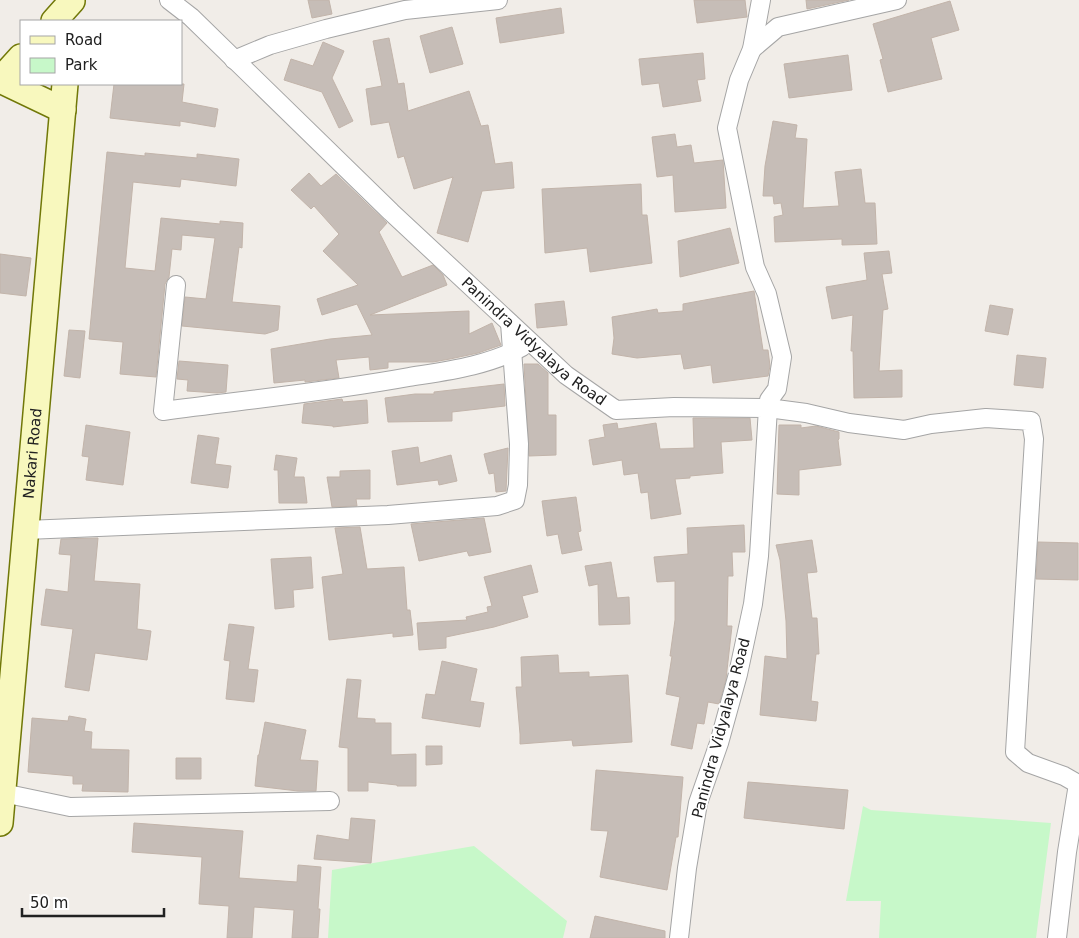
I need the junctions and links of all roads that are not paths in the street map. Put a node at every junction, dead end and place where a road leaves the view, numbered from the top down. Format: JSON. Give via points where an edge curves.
{"nodes":[{"id":1,"x":169,"y":0,"type":"edge"},
{"id":2,"x":498,"y":0,"type":"edge"},
{"id":3,"x":761,"y":0,"type":"edge"},
{"id":4,"x":897,"y":0,"type":"edge"},
{"id":5,"x":72,"y":7,"type":"edge"},
{"id":6,"x":55,"y":20,"type":"edge"},
{"id":7,"x":752,"y":49,"type":"junction"},
{"id":8,"x":20,"y":58,"type":"edge"},
{"id":9,"x":234,"y":60,"type":"junction"},
{"id":10,"x":0,"y":80,"type":"edge"},
{"id":11,"x":65,"y":85,"type":"edge"},
{"id":12,"x":63,"y":110,"type":"junction"},
{"id":13,"x":176,"y":285,"type":"dead end"},
{"id":14,"x":510,"y":323,"type":"junction"},
{"id":15,"x":531,"y":342,"type":"junction"},
{"id":16,"x":512,"y":352,"type":"junction"},
{"id":17,"x":768,"y":408,"type":"junction"},
{"id":18,"x":26,"y":530,"type":"junction"},
{"id":19,"x":8,"y":642,"type":"edge"},
{"id":20,"x":3,"y":793,"type":"junction"},
{"id":21,"x":330,"y":801,"type":"dead end"},
{"id":22,"x":1076,"y":818,"type":"edge"},
{"id":23,"x":0,"y":823,"type":"edge"},
{"id":24,"x":679,"y":938,"type":"edge"},
{"id":25,"x":1057,"y":938,"type":"edge"}],
"edges":[{"from":1,"to":9,"type":"street","name":"Panindra Vidyalaya Road"},
{"from":2,"to":9,"type":"street","via":[[405,10],[270,45]]},
{"from":3,"to":7,"type":"street"},
{"from":4,"to":7,"type":"street","via":[[778,27]]},
{"from":5,"to":6,"type":"street"},
{"from":7,"to":17,"type":"street","via":[[739,80],[727,128],[755,267],[767,294],[782,357],[777,389],[769,400]]},
{"from":8,"to":10,"type":"street"},
{"from":9,"to":14,"type":"street","name":"Panindra Vidyalaya Road"},
{"from":10,"to":12,"type":"street"},
{"from":11,"to":12,"type":"street","name":"Nakari Road"},
{"from":12,"to":18,"type":"street","name":"Nakari Road"},
{"from":13,"to":16,"type":"street","via":[[163,411],[465,368]]},
{"from":14,"to":15,"type":"street","name":"Panindra Vidyalaya Road"},
{"from":14,"to":16,"type":"street"},
{"from":15,"to":16,"type":"street"},
{"from":15,"to":17,"type":"street","name":"Panindra Vidyalaya Road","via":[[566,375],[616,410]]},
{"from":16,"to":18,"type":"street","via":[[519,444],[515,500],[496,506],[388,515]]},
{"from":17,"to":22,"type":"street","via":[[904,430],[986,418],[1031,421],[1034,439],[1015,752],[1028,762],[1078,784]]},
{"from":17,"to":24,"type":"street","name":"Panindra Vidyalaya Road","via":[[753,604],[719,744],[698,803]]},
{"from":18,"to":19,"type":"street","name":"Nakari Road"},
{"from":19,"to":20,"type":"street","name":"Nakari Road"},
{"from":20,"to":21,"type":"street","via":[[70,807]]},
{"from":20,"to":23,"type":"street","name":"Nakari Road"},
{"from":22,"to":25,"type":"street"}]}
